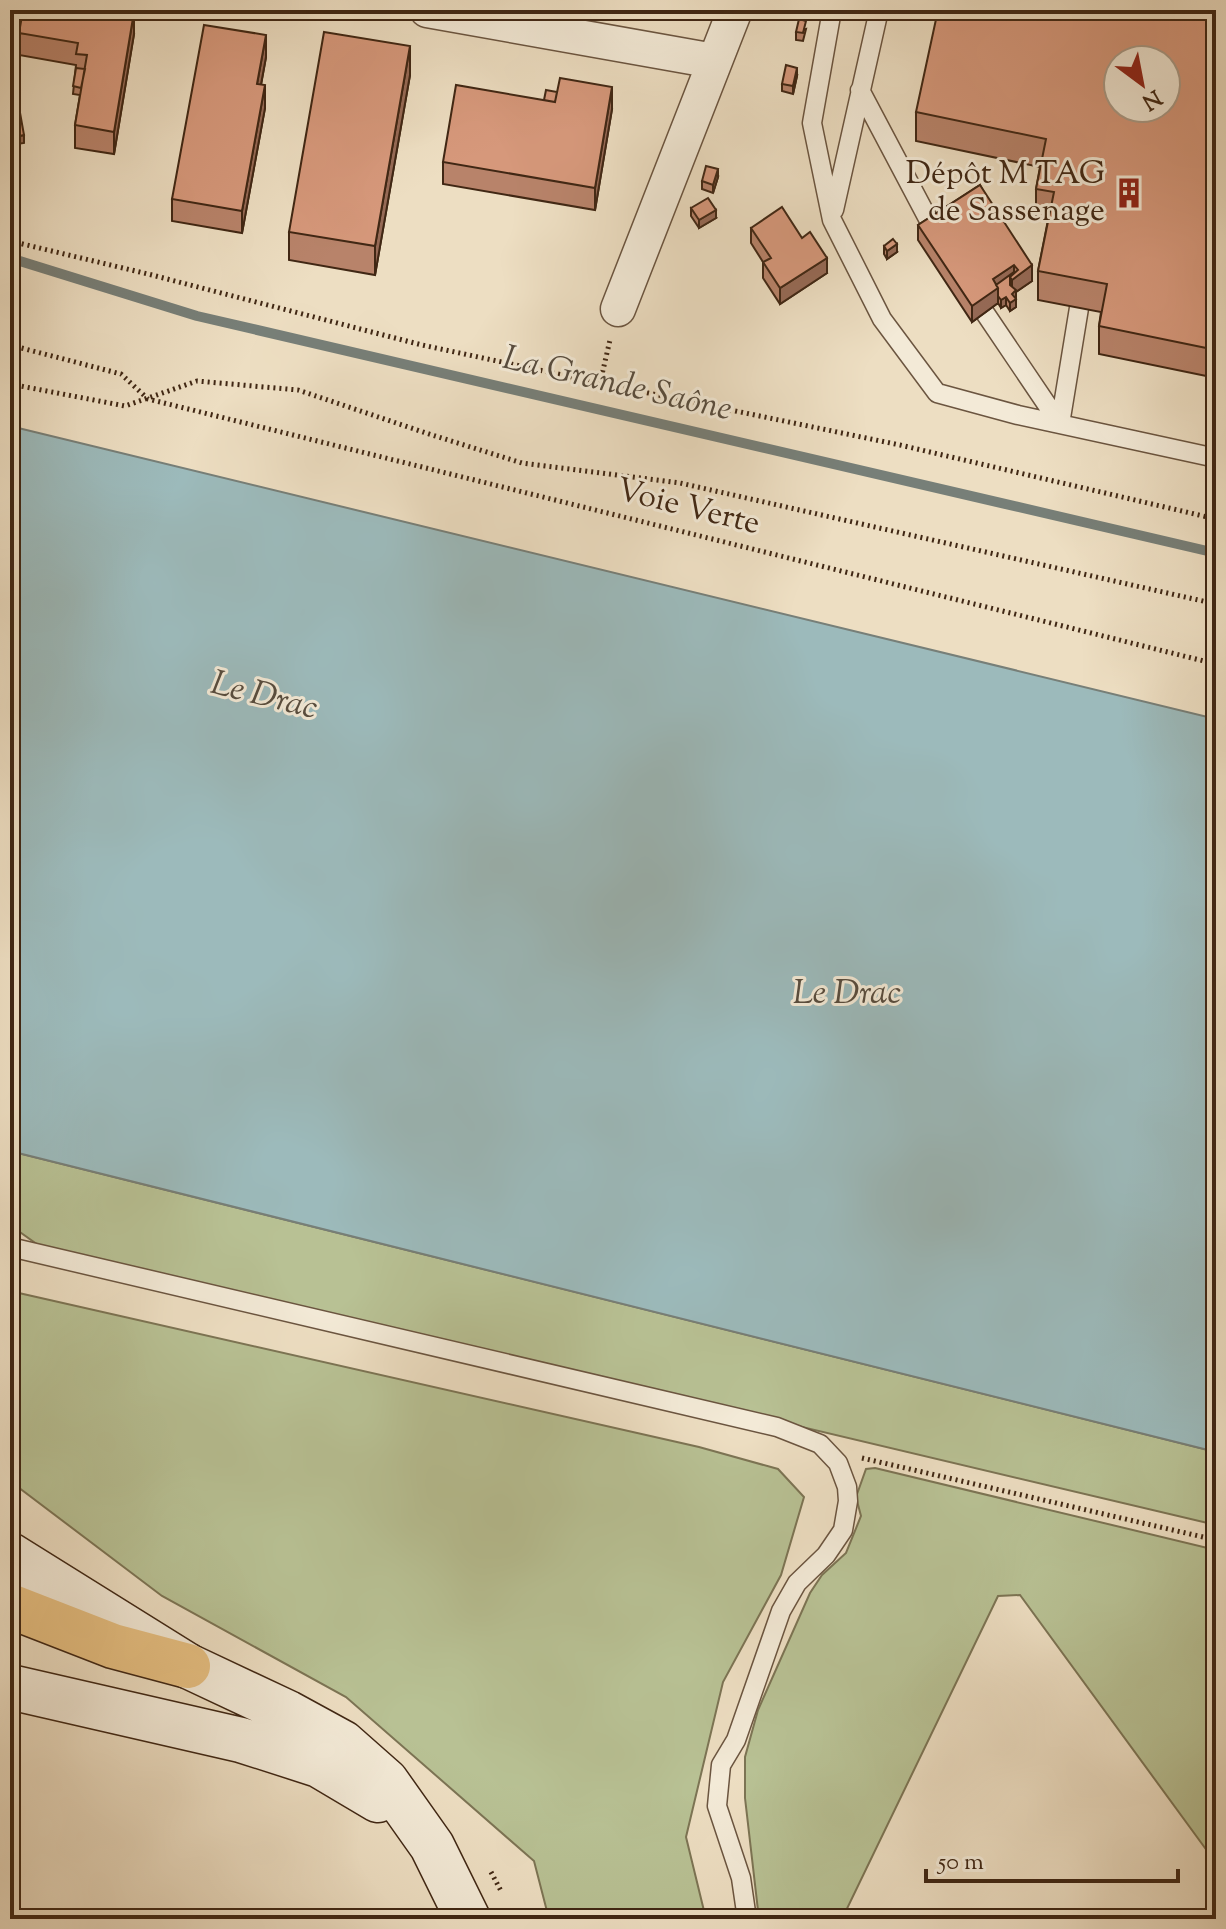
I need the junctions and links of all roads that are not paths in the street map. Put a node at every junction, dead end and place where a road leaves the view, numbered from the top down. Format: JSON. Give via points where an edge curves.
{"nodes":[{"id":1,"x":427,"y":10,"type":"edge"},
{"id":2,"x":735,"y":10,"type":"edge"},
{"id":3,"x":832,"y":10,"type":"edge"},
{"id":4,"x":879,"y":10,"type":"edge"},
{"id":5,"x":714,"y":61,"type":"junction"},
{"id":6,"x":860,"y":90,"type":"junction"},
{"id":7,"x":832,"y":220,"type":"junction"},
{"id":8,"x":934,"y":230,"type":"edge"},
{"id":9,"x":1079,"y":308,"type":"edge"},
{"id":10,"x":618,"y":309,"type":"road end"},
{"id":11,"x":985,"y":313,"type":"edge"},
{"id":12,"x":1060,"y":424,"type":"junction"},
{"id":13,"x":1216,"y":458,"type":"edge"},
{"id":14,"x":10,"y":1247,"type":"edge"},
{"id":15,"x":10,"y":1555,"type":"edge"},
{"id":16,"x":10,"y":1606,"type":"edge"},
{"id":17,"x":188,"y":1666,"type":"junction"},
{"id":18,"x":10,"y":1687,"type":"edge"},
{"id":19,"x":414,"y":1823,"type":"junction"},
{"id":20,"x":468,"y":1919,"type":"edge"},
{"id":21,"x":747,"y":1919,"type":"edge"}],
"edges":[{"from":1,"to":5,"type":"street"},
{"from":2,"to":5,"type":"street"},
{"from":3,"to":7,"type":"lane","via":[[812,123]]},
{"from":4,"to":6,"type":"lane"},
{"from":5,"to":10,"type":"street"},
{"from":6,"to":7,"type":"lane"},
{"from":6,"to":8,"type":"lane"},
{"from":7,"to":12,"type":"lane","via":[[882,319],[937,393]]},
{"from":9,"to":12,"type":"lane"},
{"from":11,"to":12,"type":"lane"},
{"from":12,"to":13,"type":"lane"},
{"from":14,"to":21,"type":"lane","via":[[777,1427],[820,1444],[838,1463],[847,1487],[843,1530],[797,1583],[781,1611],[736,1740],[721,1765],[717,1806],[741,1878]]},
{"from":15,"to":17,"type":"main road"},
{"from":16,"to":17,"type":"highway","via":[[113,1646]]},
{"from":17,"to":19,"type":"main road","via":[[343,1743],[386,1781]]},
{"from":18,"to":19,"type":"main road","via":[[241,1740],[319,1765]]},
{"from":19,"to":20,"type":"main road","via":[[432,1846]]}]}
